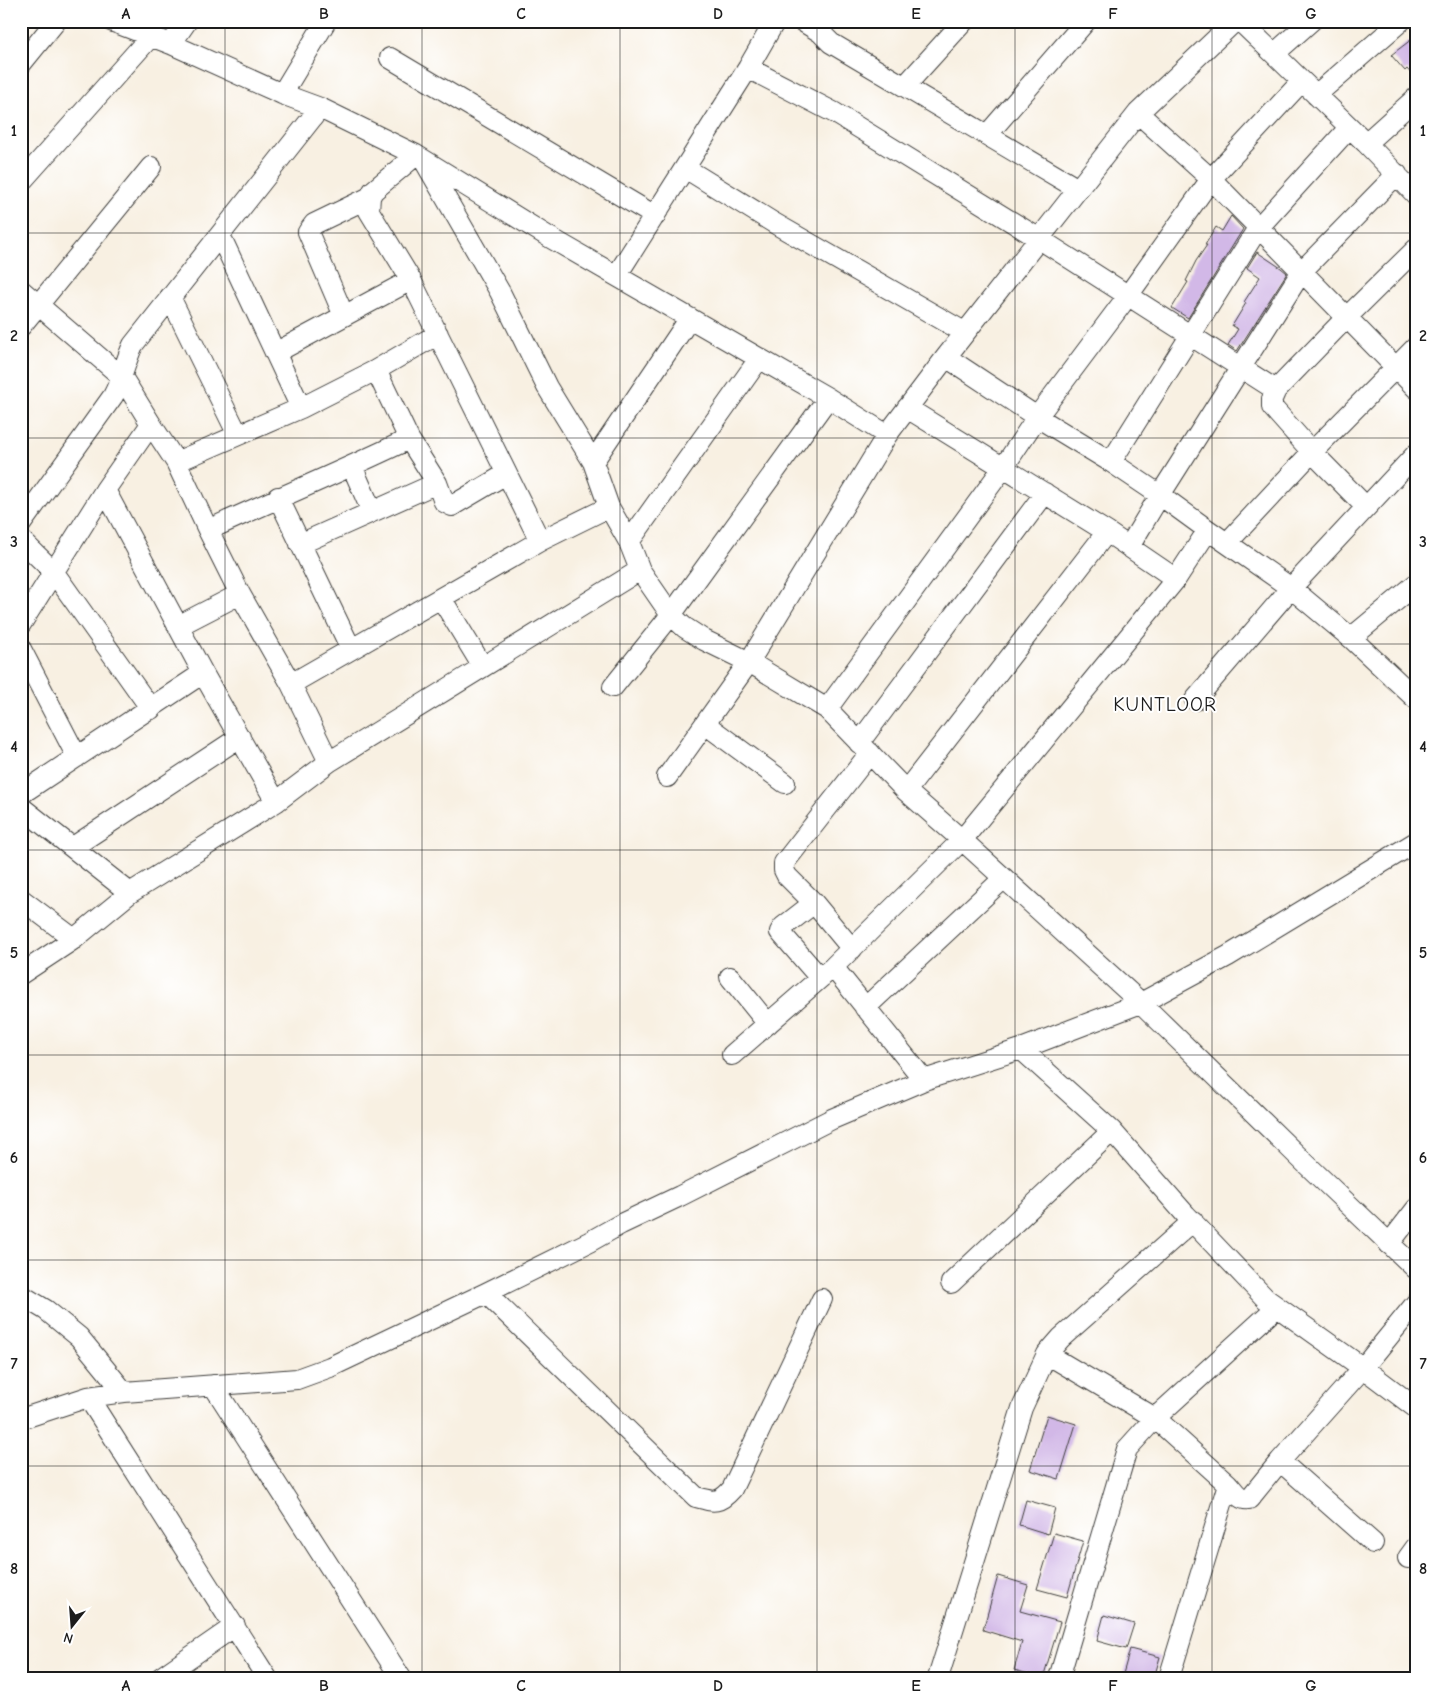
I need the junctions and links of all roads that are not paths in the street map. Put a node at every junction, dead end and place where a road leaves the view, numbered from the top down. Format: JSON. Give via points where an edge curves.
{"nodes":[{"id":1,"x":56,"y":21,"type":"edge"},
{"id":2,"x":111,"y":21,"type":"edge"},
{"id":3,"x":187,"y":21,"type":"edge"},
{"id":4,"x":326,"y":21,"type":"edge"},
{"id":5,"x":775,"y":21,"type":"edge"},
{"id":6,"x":802,"y":21,"type":"edge"},
{"id":7,"x":964,"y":21,"type":"edge"},
{"id":8,"x":1086,"y":21,"type":"edge"},
{"id":9,"x":1235,"y":21,"type":"edge"},
{"id":10,"x":1240,"y":21,"type":"edge"},
{"id":11,"x":1311,"y":21,"type":"edge"},
{"id":12,"x":1401,"y":21,"type":"edge"},
{"id":13,"x":823,"y":26,"type":"edge"},
{"id":14,"x":151,"y":36,"type":"junction"},
{"id":15,"x":171,"y":44,"type":"junction"},
{"id":16,"x":1274,"y":54,"type":"junction"},
{"id":17,"x":390,"y":58,"type":"dead end"},
{"id":18,"x":21,"y":64,"type":"edge"},
{"id":19,"x":748,"y":68,"type":"junction"},
{"id":20,"x":1302,"y":81,"type":"junction"},
{"id":21,"x":905,"y":86,"type":"junction"},
{"id":22,"x":282,"y":94,"type":"junction"},
{"id":23,"x":1316,"y":95,"type":"junction"},
{"id":24,"x":1416,"y":98,"type":"edge"},
{"id":25,"x":320,"y":108,"type":"junction"},
{"id":26,"x":1138,"y":113,"type":"junction"},
{"id":27,"x":1349,"y":128,"type":"junction"},
{"id":28,"x":987,"y":135,"type":"junction"},
{"id":29,"x":1366,"y":143,"type":"junction"},
{"id":30,"x":421,"y":159,"type":"junction"},
{"id":31,"x":151,"y":167,"type":"dead end"},
{"id":32,"x":685,"y":168,"type":"junction"},
{"id":33,"x":1397,"y":174,"type":"junction"},
{"id":34,"x":1210,"y":179,"type":"junction"},
{"id":35,"x":21,"y":182,"type":"edge"},
{"id":36,"x":1078,"y":189,"type":"junction"},
{"id":37,"x":1416,"y":195,"type":"edge"},
{"id":38,"x":370,"y":197,"type":"junction"},
{"id":39,"x":655,"y":216,"type":"junction"},
{"id":40,"x":1258,"y":228,"type":"junction"},
{"id":41,"x":220,"y":235,"type":"junction"},
{"id":42,"x":1038,"y":238,"type":"junction"},
{"id":43,"x":1416,"y":249,"type":"edge"},
{"id":44,"x":1302,"y":270,"type":"junction"},
{"id":45,"x":617,"y":276,"type":"junction"},
{"id":46,"x":411,"y":280,"type":"junction"},
{"id":47,"x":21,"y":290,"type":"edge"},
{"id":48,"x":170,"y":297,"type":"junction"},
{"id":49,"x":1127,"y":297,"type":"junction"},
{"id":50,"x":39,"y":304,"type":"junction"},
{"id":51,"x":344,"y":316,"type":"junction"},
{"id":52,"x":1347,"y":316,"type":"junction"},
{"id":53,"x":690,"y":318,"type":"junction"},
{"id":54,"x":21,"y":326,"type":"edge"},
{"id":55,"x":964,"y":332,"type":"junction"},
{"id":56,"x":438,"y":334,"type":"junction"},
{"id":57,"x":1190,"y":335,"type":"junction"},
{"id":58,"x":1416,"y":347,"type":"edge"},
{"id":59,"x":275,"y":353,"type":"junction"},
{"id":60,"x":946,"y":357,"type":"junction"},
{"id":61,"x":759,"y":359,"type":"junction"},
{"id":62,"x":1241,"y":368,"type":"junction"},
{"id":63,"x":1396,"y":368,"type":"junction"},
{"id":64,"x":376,"y":370,"type":"junction"},
{"id":65,"x":122,"y":377,"type":"junction"},
{"id":66,"x":1416,"y":388,"type":"edge"},
{"id":67,"x":1276,"y":390,"type":"junction"},
{"id":68,"x":828,"y":398,"type":"junction"},
{"id":69,"x":301,"y":408,"type":"junction"},
{"id":70,"x":908,"y":408,"type":"junction"},
{"id":71,"x":1037,"y":417,"type":"junction"},
{"id":72,"x":150,"y":424,"type":"junction"},
{"id":73,"x":887,"y":435,"type":"junction"},
{"id":74,"x":238,"y":436,"type":"junction"},
{"id":75,"x":409,"y":439,"type":"junction"},
{"id":76,"x":1312,"y":452,"type":"junction"},
{"id":77,"x":1416,"y":454,"type":"edge"},
{"id":78,"x":176,"y":462,"type":"junction"},
{"id":79,"x":593,"y":462,"type":"junction"},
{"id":80,"x":1111,"y":462,"type":"junction"},
{"id":81,"x":352,"y":466,"type":"junction"},
{"id":82,"x":1003,"y":468,"type":"junction"},
{"id":83,"x":506,"y":474,"type":"junction"},
{"id":84,"x":437,"y":483,"type":"junction"},
{"id":85,"x":105,"y":490,"type":"junction"},
{"id":86,"x":1045,"y":493,"type":"junction"},
{"id":87,"x":1160,"y":495,"type":"junction"},
{"id":88,"x":278,"y":497,"type":"junction"},
{"id":89,"x":1366,"y":507,"type":"junction"},
{"id":90,"x":609,"y":508,"type":"junction"},
{"id":91,"x":372,"y":512,"type":"junction"},
{"id":92,"x":21,"y":524,"type":"edge"},
{"id":93,"x":208,"y":530,"type":"junction"},
{"id":94,"x":1208,"y":530,"type":"junction"},
{"id":95,"x":1107,"y":532,"type":"junction"},
{"id":96,"x":21,"y":540,"type":"edge"},
{"id":97,"x":540,"y":541,"type":"junction"},
{"id":98,"x":629,"y":542,"type":"junction"},
{"id":99,"x":1227,"y":543,"type":"junction"},
{"id":100,"x":300,"y":544,"type":"junction"},
{"id":101,"x":1129,"y":547,"type":"junction"},
{"id":102,"x":640,"y":570,"type":"junction"},
{"id":103,"x":53,"y":571,"type":"junction"},
{"id":104,"x":1176,"y":579,"type":"junction"},
{"id":105,"x":1416,"y":584,"type":"edge"},
{"id":106,"x":1291,"y":588,"type":"junction"},
{"id":107,"x":240,"y":594,"type":"junction"},
{"id":108,"x":441,"y":598,"type":"junction"},
{"id":109,"x":671,"y":615,"type":"junction"},
{"id":110,"x":21,"y":624,"type":"edge"},
{"id":111,"x":178,"y":626,"type":"junction"},
{"id":112,"x":1351,"y":638,"type":"junction"},
{"id":113,"x":21,"y":649,"type":"edge"},
{"id":114,"x":351,"y":649,"type":"junction"},
{"id":115,"x":749,"y":662,"type":"junction"},
{"id":116,"x":483,"y":667,"type":"junction"},
{"id":117,"x":203,"y":674,"type":"junction"},
{"id":118,"x":291,"y":684,"type":"junction"},
{"id":119,"x":613,"y":687,"type":"dead end"},
{"id":120,"x":1416,"y":699,"type":"edge"},
{"id":121,"x":1195,"y":700,"type":"dead end"},
{"id":122,"x":151,"y":709,"type":"junction"},
{"id":123,"x":827,"y":709,"type":"junction"},
{"id":124,"x":705,"y":724,"type":"junction"},
{"id":125,"x":240,"y":737,"type":"junction"},
{"id":126,"x":864,"y":748,"type":"junction"},
{"id":127,"x":77,"y":757,"type":"junction"},
{"id":128,"x":329,"y":762,"type":"junction"},
{"id":129,"x":667,"y":777,"type":"dead end"},
{"id":130,"x":785,"y":783,"type":"dead end"},
{"id":131,"x":906,"y":791,"type":"junction"},
{"id":132,"x":21,"y":794,"type":"edge"},
{"id":133,"x":276,"y":802,"type":"junction"},
{"id":134,"x":21,"y":807,"type":"edge"},
{"id":135,"x":962,"y":840,"type":"junction"},
{"id":136,"x":1416,"y":842,"type":"edge"},
{"id":137,"x":73,"y":847,"type":"junction"},
{"id":138,"x":1004,"y":878,"type":"junction"},
{"id":139,"x":130,"y":893,"type":"junction"},
{"id":140,"x":21,"y":899,"type":"edge"},
{"id":141,"x":814,"y":903,"type":"junction"},
{"id":142,"x":74,"y":939,"type":"junction"},
{"id":143,"x":852,"y":949,"type":"junction"},
{"id":144,"x":827,"y":973,"type":"junction"},
{"id":145,"x":21,"y":974,"type":"edge"},
{"id":146,"x":730,"y":977,"type":"dead end"},
{"id":147,"x":1141,"y":1003,"type":"junction"},
{"id":148,"x":865,"y":1008,"type":"junction"},
{"id":149,"x":768,"y":1024,"type":"junction"},
{"id":150,"x":1021,"y":1049,"type":"junction"},
{"id":151,"x":732,"y":1055,"type":"dead end"},
{"id":152,"x":924,"y":1080,"type":"junction"},
{"id":153,"x":1112,"y":1131,"type":"junction"},
{"id":154,"x":1416,"y":1209,"type":"edge"},
{"id":155,"x":1193,"y":1221,"type":"junction"},
{"id":156,"x":1389,"y":1244,"type":"junction"},
{"id":157,"x":1416,"y":1269,"type":"edge"},
{"id":158,"x":951,"y":1283,"type":"dead end"},
{"id":159,"x":486,"y":1293,"type":"junction"},
{"id":160,"x":21,"y":1295,"type":"edge"},
{"id":161,"x":822,"y":1299,"type":"dead end"},
{"id":162,"x":1416,"y":1303,"type":"edge"},
{"id":163,"x":1277,"y":1307,"type":"junction"},
{"id":164,"x":1047,"y":1354,"type":"junction"},
{"id":165,"x":1363,"y":1368,"type":"junction"},
{"id":166,"x":213,"y":1385,"type":"junction"},
{"id":167,"x":124,"y":1392,"type":"junction"},
{"id":168,"x":88,"y":1397,"type":"junction"},
{"id":169,"x":1416,"y":1408,"type":"edge"},
{"id":170,"x":21,"y":1418,"type":"edge"},
{"id":171,"x":1155,"y":1418,"type":"junction"},
{"id":172,"x":1280,"y":1461,"type":"junction"},
{"id":173,"x":1228,"y":1484,"type":"junction"},
{"id":174,"x":1373,"y":1543,"type":"dead end"},
{"id":175,"x":235,"y":1626,"type":"junction"},
{"id":176,"x":160,"y":1678,"type":"edge"},
{"id":177,"x":268,"y":1678,"type":"edge"},
{"id":178,"x":402,"y":1678,"type":"edge"},
{"id":179,"x":938,"y":1678,"type":"edge"},
{"id":180,"x":1059,"y":1678,"type":"edge"},
{"id":181,"x":1169,"y":1678,"type":"edge"}],
"edges":[{"from":1,"to":18,"type":"street"},
{"from":2,"to":14,"type":"street"},
{"from":3,"to":15,"type":"street"},
{"from":4,"to":22,"type":"street"},
{"from":5,"to":19,"type":"street"},
{"from":6,"to":13,"type":"street"},
{"from":7,"to":21,"type":"street"},
{"from":8,"to":28,"type":"street"},
{"from":9,"to":26,"type":"street"},
{"from":10,"to":16,"type":"street"},
{"from":11,"to":16,"type":"street"},
{"from":12,"to":23,"type":"street"},
{"from":13,"to":21,"type":"street","via":[[831,43]]},
{"from":14,"to":15,"type":"street"},
{"from":14,"to":35,"type":"street"},
{"from":15,"to":22,"type":"street"},
{"from":16,"to":20,"type":"street"},
{"from":17,"to":39,"type":"street"},
{"from":19,"to":32,"type":"street"},
{"from":19,"to":42,"type":"street","via":[[835,113]]},
{"from":20,"to":23,"type":"street"},
{"from":20,"to":34,"type":"street"},
{"from":21,"to":28,"type":"street"},
{"from":22,"to":25,"type":"street"},
{"from":23,"to":27,"type":"street"},
{"from":24,"to":29,"type":"street"},
{"from":25,"to":30,"type":"street"},
{"from":25,"to":41,"type":"street"},
{"from":26,"to":34,"type":"street"},
{"from":26,"to":36,"type":"street"},
{"from":27,"to":29,"type":"street"},
{"from":27,"to":40,"type":"street"},
{"from":28,"to":36,"type":"street"},
{"from":29,"to":33,"type":"street"},
{"from":30,"to":38,"type":"street","via":[[373,191]]},
{"from":30,"to":45,"type":"street"},
{"from":30,"to":79,"type":"street","via":[[500,292],[547,387]]},
{"from":31,"to":50,"type":"street"},
{"from":32,"to":39,"type":"street"},
{"from":32,"to":55,"type":"street"},
{"from":33,"to":37,"type":"street"},
{"from":33,"to":44,"type":"street"},
{"from":34,"to":40,"type":"street"},
{"from":34,"to":49,"type":"street"},
{"from":36,"to":42,"type":"street"},
{"from":38,"to":46,"type":"street","via":[[369,211]]},
{"from":38,"to":51,"type":"street","via":[[314,224],[308,232]]},
{"from":39,"to":45,"type":"street"},
{"from":40,"to":44,"type":"street"},
{"from":40,"to":57,"type":"street"},
{"from":41,"to":48,"type":"street"},
{"from":41,"to":59,"type":"street"},
{"from":42,"to":49,"type":"street"},
{"from":42,"to":55,"type":"street"},
{"from":43,"to":52,"type":"street"},
{"from":44,"to":52,"type":"street"},
{"from":44,"to":62,"type":"street"},
{"from":45,"to":53,"type":"street"},
{"from":46,"to":51,"type":"street"},
{"from":46,"to":56,"type":"street"},
{"from":47,"to":50,"type":"street"},
{"from":48,"to":65,"type":"street","via":[[132,345]]},
{"from":48,"to":74,"type":"street"},
{"from":49,"to":57,"type":"street"},
{"from":49,"to":71,"type":"street"},
{"from":50,"to":54,"type":"street"},
{"from":50,"to":65,"type":"street"},
{"from":51,"to":59,"type":"street"},
{"from":52,"to":63,"type":"street"},
{"from":52,"to":67,"type":"street"},
{"from":53,"to":61,"type":"street"},
{"from":53,"to":79,"type":"street"},
{"from":55,"to":60,"type":"street"},
{"from":56,"to":64,"type":"street"},
{"from":56,"to":83,"type":"street"},
{"from":57,"to":62,"type":"street"},
{"from":57,"to":80,"type":"street"},
{"from":58,"to":63,"type":"street"},
{"from":59,"to":69,"type":"street"},
{"from":60,"to":70,"type":"street"},
{"from":60,"to":71,"type":"street"},
{"from":61,"to":68,"type":"street"},
{"from":61,"to":98,"type":"street"},
{"from":62,"to":67,"type":"street"},
{"from":62,"to":87,"type":"street"},
{"from":63,"to":66,"type":"street"},
{"from":63,"to":76,"type":"street"},
{"from":64,"to":69,"type":"street"},
{"from":64,"to":75,"type":"street"},
{"from":65,"to":72,"type":"street"},
{"from":65,"to":92,"type":"street","via":[[113,396]]},
{"from":67,"to":76,"type":"street","via":[[1272,407]]},
{"from":68,"to":73,"type":"street"},
{"from":68,"to":109,"type":"street"},
{"from":69,"to":74,"type":"street"},
{"from":70,"to":73,"type":"street"},
{"from":70,"to":82,"type":"street"},
{"from":71,"to":80,"type":"street"},
{"from":71,"to":82,"type":"street"},
{"from":72,"to":78,"type":"street"},
{"from":72,"to":85,"type":"street"},
{"from":73,"to":115,"type":"street"},
{"from":74,"to":78,"type":"street"},
{"from":75,"to":81,"type":"street"},
{"from":75,"to":84,"type":"street"},
{"from":76,"to":89,"type":"street"},
{"from":76,"to":99,"type":"street"},
{"from":77,"to":89,"type":"street"},
{"from":78,"to":93,"type":"street"},
{"from":79,"to":90,"type":"street"},
{"from":80,"to":87,"type":"street"},
{"from":81,"to":88,"type":"street"},
{"from":81,"to":91,"type":"street"},
{"from":82,"to":86,"type":"street"},
{"from":82,"to":123,"type":"street"},
{"from":83,"to":84,"type":"street","via":[[452,506],[444,502]]},
{"from":83,"to":97,"type":"street"},
{"from":84,"to":91,"type":"street"},
{"from":85,"to":103,"type":"street"},
{"from":85,"to":111,"type":"street"},
{"from":86,"to":95,"type":"street"},
{"from":86,"to":126,"type":"street"},
{"from":87,"to":94,"type":"street"},
{"from":87,"to":101,"type":"street"},
{"from":88,"to":93,"type":"street"},
{"from":88,"to":100,"type":"street"},
{"from":89,"to":106,"type":"street"},
{"from":90,"to":97,"type":"street"},
{"from":90,"to":98,"type":"street"},
{"from":91,"to":100,"type":"street"},
{"from":93,"to":107,"type":"street"},
{"from":94,"to":99,"type":"street"},
{"from":94,"to":104,"type":"street"},
{"from":95,"to":101,"type":"street"},
{"from":95,"to":131,"type":"street"},
{"from":96,"to":103,"type":"street"},
{"from":97,"to":108,"type":"street"},
{"from":98,"to":102,"type":"street"},
{"from":99,"to":106,"type":"street"},
{"from":100,"to":114,"type":"street"},
{"from":101,"to":104,"type":"street"},
{"from":102,"to":109,"type":"street"},
{"from":102,"to":116,"type":"street"},
{"from":103,"to":110,"type":"street"},
{"from":103,"to":122,"type":"street"},
{"from":104,"to":135,"type":"street"},
{"from":105,"to":112,"type":"street"},
{"from":106,"to":112,"type":"street"},
{"from":106,"to":121,"type":"street"},
{"from":107,"to":111,"type":"street"},
{"from":107,"to":118,"type":"street"},
{"from":108,"to":114,"type":"street"},
{"from":108,"to":116,"type":"street"},
{"from":109,"to":115,"type":"street","via":[[704,640]]},
{"from":109,"to":119,"type":"street"},
{"from":111,"to":117,"type":"street"},
{"from":112,"to":120,"type":"street"},
{"from":113,"to":127,"type":"street"},
{"from":114,"to":118,"type":"street"},
{"from":115,"to":123,"type":"street"},
{"from":115,"to":124,"type":"street"},
{"from":116,"to":128,"type":"street"},
{"from":117,"to":122,"type":"street"},
{"from":117,"to":125,"type":"street"},
{"from":118,"to":128,"type":"street"},
{"from":122,"to":127,"type":"street"},
{"from":123,"to":126,"type":"street"},
{"from":124,"to":129,"type":"street"},
{"from":124,"to":130,"type":"street"},
{"from":125,"to":133,"type":"street"},
{"from":125,"to":137,"type":"street"},
{"from":126,"to":131,"type":"street"},
{"from":126,"to":141,"type":"street","via":[[784,863],[787,876]]},
{"from":127,"to":132,"type":"street"},
{"from":128,"to":133,"type":"street"},
{"from":131,"to":135,"type":"street"},
{"from":133,"to":139,"type":"street"},
{"from":134,"to":137,"type":"street"},
{"from":135,"to":138,"type":"street"},
{"from":135,"to":143,"type":"street"},
{"from":136,"to":147,"type":"street","via":[[1228,956]]},
{"from":137,"to":139,"type":"street"},
{"from":138,"to":147,"type":"street"},
{"from":138,"to":148,"type":"street"},
{"from":139,"to":142,"type":"street"},
{"from":140,"to":142,"type":"street"},
{"from":141,"to":143,"type":"street"},
{"from":141,"to":144,"type":"street","via":[[780,932]]},
{"from":142,"to":145,"type":"street"},
{"from":143,"to":144,"type":"street"},
{"from":144,"to":148,"type":"street"},
{"from":144,"to":149,"type":"street"},
{"from":146,"to":149,"type":"street"},
{"from":147,"to":150,"type":"street"},
{"from":147,"to":156,"type":"street"},
{"from":148,"to":152,"type":"street"},
{"from":149,"to":151,"type":"street"},
{"from":150,"to":152,"type":"street"},
{"from":150,"to":153,"type":"street"},
{"from":152,"to":159,"type":"street","via":[[832,1119]]},
{"from":153,"to":155,"type":"street"},
{"from":153,"to":158,"type":"street"},
{"from":154,"to":156,"type":"street"},
{"from":155,"to":163,"type":"street"},
{"from":155,"to":164,"type":"street"},
{"from":156,"to":157,"type":"street"},
{"from":159,"to":161,"type":"street","via":[[696,1497],[712,1502],[724,1499],[732,1489]]},
{"from":159,"to":166,"type":"street","via":[[330,1367],[297,1379]]},
{"from":160,"to":167,"type":"street","via":[[46,1310],[79,1337]]},
{"from":162,"to":165,"type":"street"},
{"from":163,"to":165,"type":"street"},
{"from":163,"to":171,"type":"street"},
{"from":164,"to":171,"type":"street"},
{"from":164,"to":179,"type":"street","via":[[1022,1408]]},
{"from":165,"to":169,"type":"street"},
{"from":165,"to":172,"type":"street"},
{"from":166,"to":167,"type":"street"},
{"from":166,"to":178,"type":"street"},
{"from":167,"to":168,"type":"street"},
{"from":168,"to":170,"type":"street"},
{"from":168,"to":175,"type":"street"},
{"from":171,"to":173,"type":"street"},
{"from":171,"to":180,"type":"street","via":[[1127,1449]]},
{"from":172,"to":173,"type":"street","via":[[1249,1499],[1240,1498]]},
{"from":172,"to":174,"type":"street"},
{"from":173,"to":181,"type":"street"},
{"from":175,"to":176,"type":"street"},
{"from":175,"to":177,"type":"street"}]}
